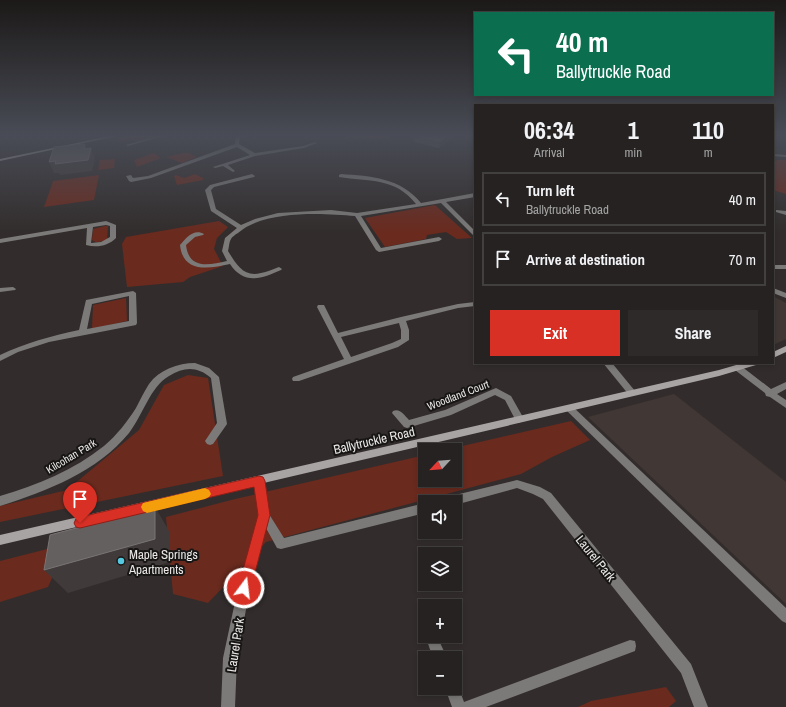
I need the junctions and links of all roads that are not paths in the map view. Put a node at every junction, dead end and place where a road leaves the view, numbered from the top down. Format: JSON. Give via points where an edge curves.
{"nodes":[{"id":1,"x":173,"y":167,"type":"edge"},
{"id":2,"x":228,"y":167,"type":"edge"},
{"id":3,"x":233,"y":171,"type":"dead end"},
{"id":4,"x":129,"y":176,"type":"dead end"},
{"id":5,"x":252,"y":176,"type":"dead end"},
{"id":6,"x":341,"y":176,"type":"dead end"},
{"id":7,"x":474,"y":195,"type":"edge"},
{"id":8,"x":442,"y":201,"type":"junction"},
{"id":9,"x":420,"y":205,"type":"junction"},
{"id":10,"x":778,"y":211,"type":"dead end"},
{"id":11,"x":786,"y":212,"type":"edge"},
{"id":12,"x":357,"y":215,"type":"junction"},
{"id":13,"x":90,"y":226,"type":"junction"},
{"id":14,"x":240,"y":227,"type":"junction"},
{"id":15,"x":474,"y":233,"type":"edge"},
{"id":16,"x":202,"y":234,"type":"dead end"},
{"id":17,"x":439,"y":239,"type":"dead end"},
{"id":18,"x":0,"y":241,"type":"edge"},
{"id":19,"x":231,"y":262,"type":"junction"},
{"id":20,"x":774,"y":267,"type":"edge"},
{"id":21,"x":786,"y":267,"type":"edge"},
{"id":22,"x":279,"y":269,"type":"dead end"},
{"id":23,"x":12,"y":289,"type":"dead end"},
{"id":24,"x":0,"y":290,"type":"edge"},
{"id":25,"x":774,"y":290,"type":"edge"},
{"id":26,"x":786,"y":296,"type":"edge"},
{"id":27,"x":474,"y":304,"type":"edge"},
{"id":28,"x":321,"y":307,"type":"dead end"},
{"id":29,"x":401,"y":319,"type":"junction"},
{"id":30,"x":82,"y":333,"type":"junction"},
{"id":31,"x":335,"y":336,"type":"junction"},
{"id":32,"x":786,"y":349,"type":"edge"},
{"id":33,"x":774,"y":355,"type":"edge"},
{"id":34,"x":0,"y":358,"type":"edge"},
{"id":35,"x":349,"y":361,"type":"junction"},
{"id":36,"x":608,"y":364,"type":"edge"},
{"id":37,"x":749,"y":364,"type":"edge"},
{"id":38,"x":738,"y":368,"type":"junction"},
{"id":39,"x":296,"y":379,"type":"dead end"},
{"id":40,"x":786,"y":385,"type":"edge"},
{"id":41,"x":632,"y":393,"type":"junction"},
{"id":42,"x":769,"y":394,"type":"junction"},
{"id":43,"x":786,"y":405,"type":"edge"},
{"id":44,"x":569,"y":408,"type":"junction"},
{"id":45,"x":396,"y":413,"type":"dead end"},
{"id":46,"x":519,"y":419,"type":"junction"},
{"id":47,"x":210,"y":440,"type":"dead end"},
{"id":48,"x":259,"y":481,"type":"junction"},
{"id":49,"x":462,"y":498,"type":"edge"},
{"id":50,"x":0,"y":501,"type":"edge"},
{"id":51,"x":418,"y":510,"type":"edge"},
{"id":52,"x":264,"y":515,"type":"junction"},
{"id":53,"x":0,"y":540,"type":"edge"},
{"id":54,"x":786,"y":617,"type":"edge"},
{"id":55,"x":630,"y":646,"type":"dead end"},
{"id":56,"x":455,"y":695,"type":"edge"},
{"id":57,"x":228,"y":707,"type":"edge"},
{"id":58,"x":459,"y":707,"type":"edge"},
{"id":59,"x":468,"y":707,"type":"edge"},
{"id":60,"x":701,"y":707,"type":"edge"}],
"edges":[{"from":1,"to":4,"type":"street","via":[[149,177],[130,180]]},
{"from":2,"to":3,"type":"street"},
{"from":5,"to":14,"type":"street","via":[[212,186],[208,190],[213,210]]},
{"from":6,"to":9,"type":"street","via":[[364,178],[401,188]]},
{"from":7,"to":8,"type":"street"},
{"from":8,"to":9,"type":"street"},
{"from":8,"to":15,"type":"street"},
{"from":9,"to":12,"type":"street"},
{"from":10,"to":11,"type":"street"},
{"from":12,"to":14,"type":"street","via":[[331,212],[278,215]]},
{"from":12,"to":17,"type":"street","via":[[379,250]]},
{"from":13,"to":13,"type":"street","via":[[111,223],[114,225],[113,238],[104,243],[88,244]]},
{"from":13,"to":18,"type":"street"},
{"from":14,"to":19,"type":"street","via":[[228,238],[225,251]]},
{"from":16,"to":19,"type":"street","via":[[193,235],[183,245],[189,261],[204,266]]},
{"from":19,"to":22,"type":"street","via":[[242,274],[255,278]]},
{"from":20,"to":21,"type":"street"},
{"from":23,"to":24,"type":"street"},
{"from":25,"to":26,"type":"street"},
{"from":27,"to":29,"type":"street"},
{"from":28,"to":31,"type":"street"},
{"from":29,"to":31,"type":"street"},
{"from":29,"to":35,"type":"street","via":[[405,340]]},
{"from":30,"to":30,"type":"street","via":[[133,322],[133,293],[89,302]]},
{"from":30,"to":34,"type":"street","via":[[32,343]]},
{"from":31,"to":35,"type":"street"},
{"from":32,"to":33,"type":"street"},
{"from":35,"to":39,"type":"street"},
{"from":36,"to":41,"type":"street"},
{"from":37,"to":38,"type":"street","name":"Ballytruckle Road"},
{"from":38,"to":41,"type":"street","name":"Ballytruckle Road"},
{"from":38,"to":42,"type":"street"},
{"from":40,"to":42,"type":"street"},
{"from":41,"to":44,"type":"street","name":"Ballytruckle Road"},
{"from":42,"to":43,"type":"street"},
{"from":44,"to":46,"type":"street","name":"Ballytruckle Road"},
{"from":44,"to":54,"type":"street"},
{"from":45,"to":46,"type":"street","name":"Woodland Court","via":[[407,424],[437,417],[496,391],[508,398]]},
{"from":46,"to":48,"type":"street","name":"Ballytruckle Road"},
{"from":47,"to":50,"type":"street","name":"Kilcohan Park","via":[[222,424],[215,377],[200,367],[172,370],[157,380],[129,425],[109,447],[86,464],[60,478]]},
{"from":48,"to":52,"type":"street","name":"Laurel Park"},
{"from":48,"to":53,"type":"street","name":"Ballytruckle Road"},
{"from":49,"to":60,"type":"street","name":"Laurel Park","via":[[518,484],[547,496],[686,669]]},
{"from":51,"to":52,"type":"street","name":"Laurel Park","via":[[281,544]]},
{"from":52,"to":57,"type":"street","name":"Laurel Park","via":[[244,588],[230,658]]},
{"from":55,"to":59,"type":"street"},
{"from":56,"to":58,"type":"street"}]}
